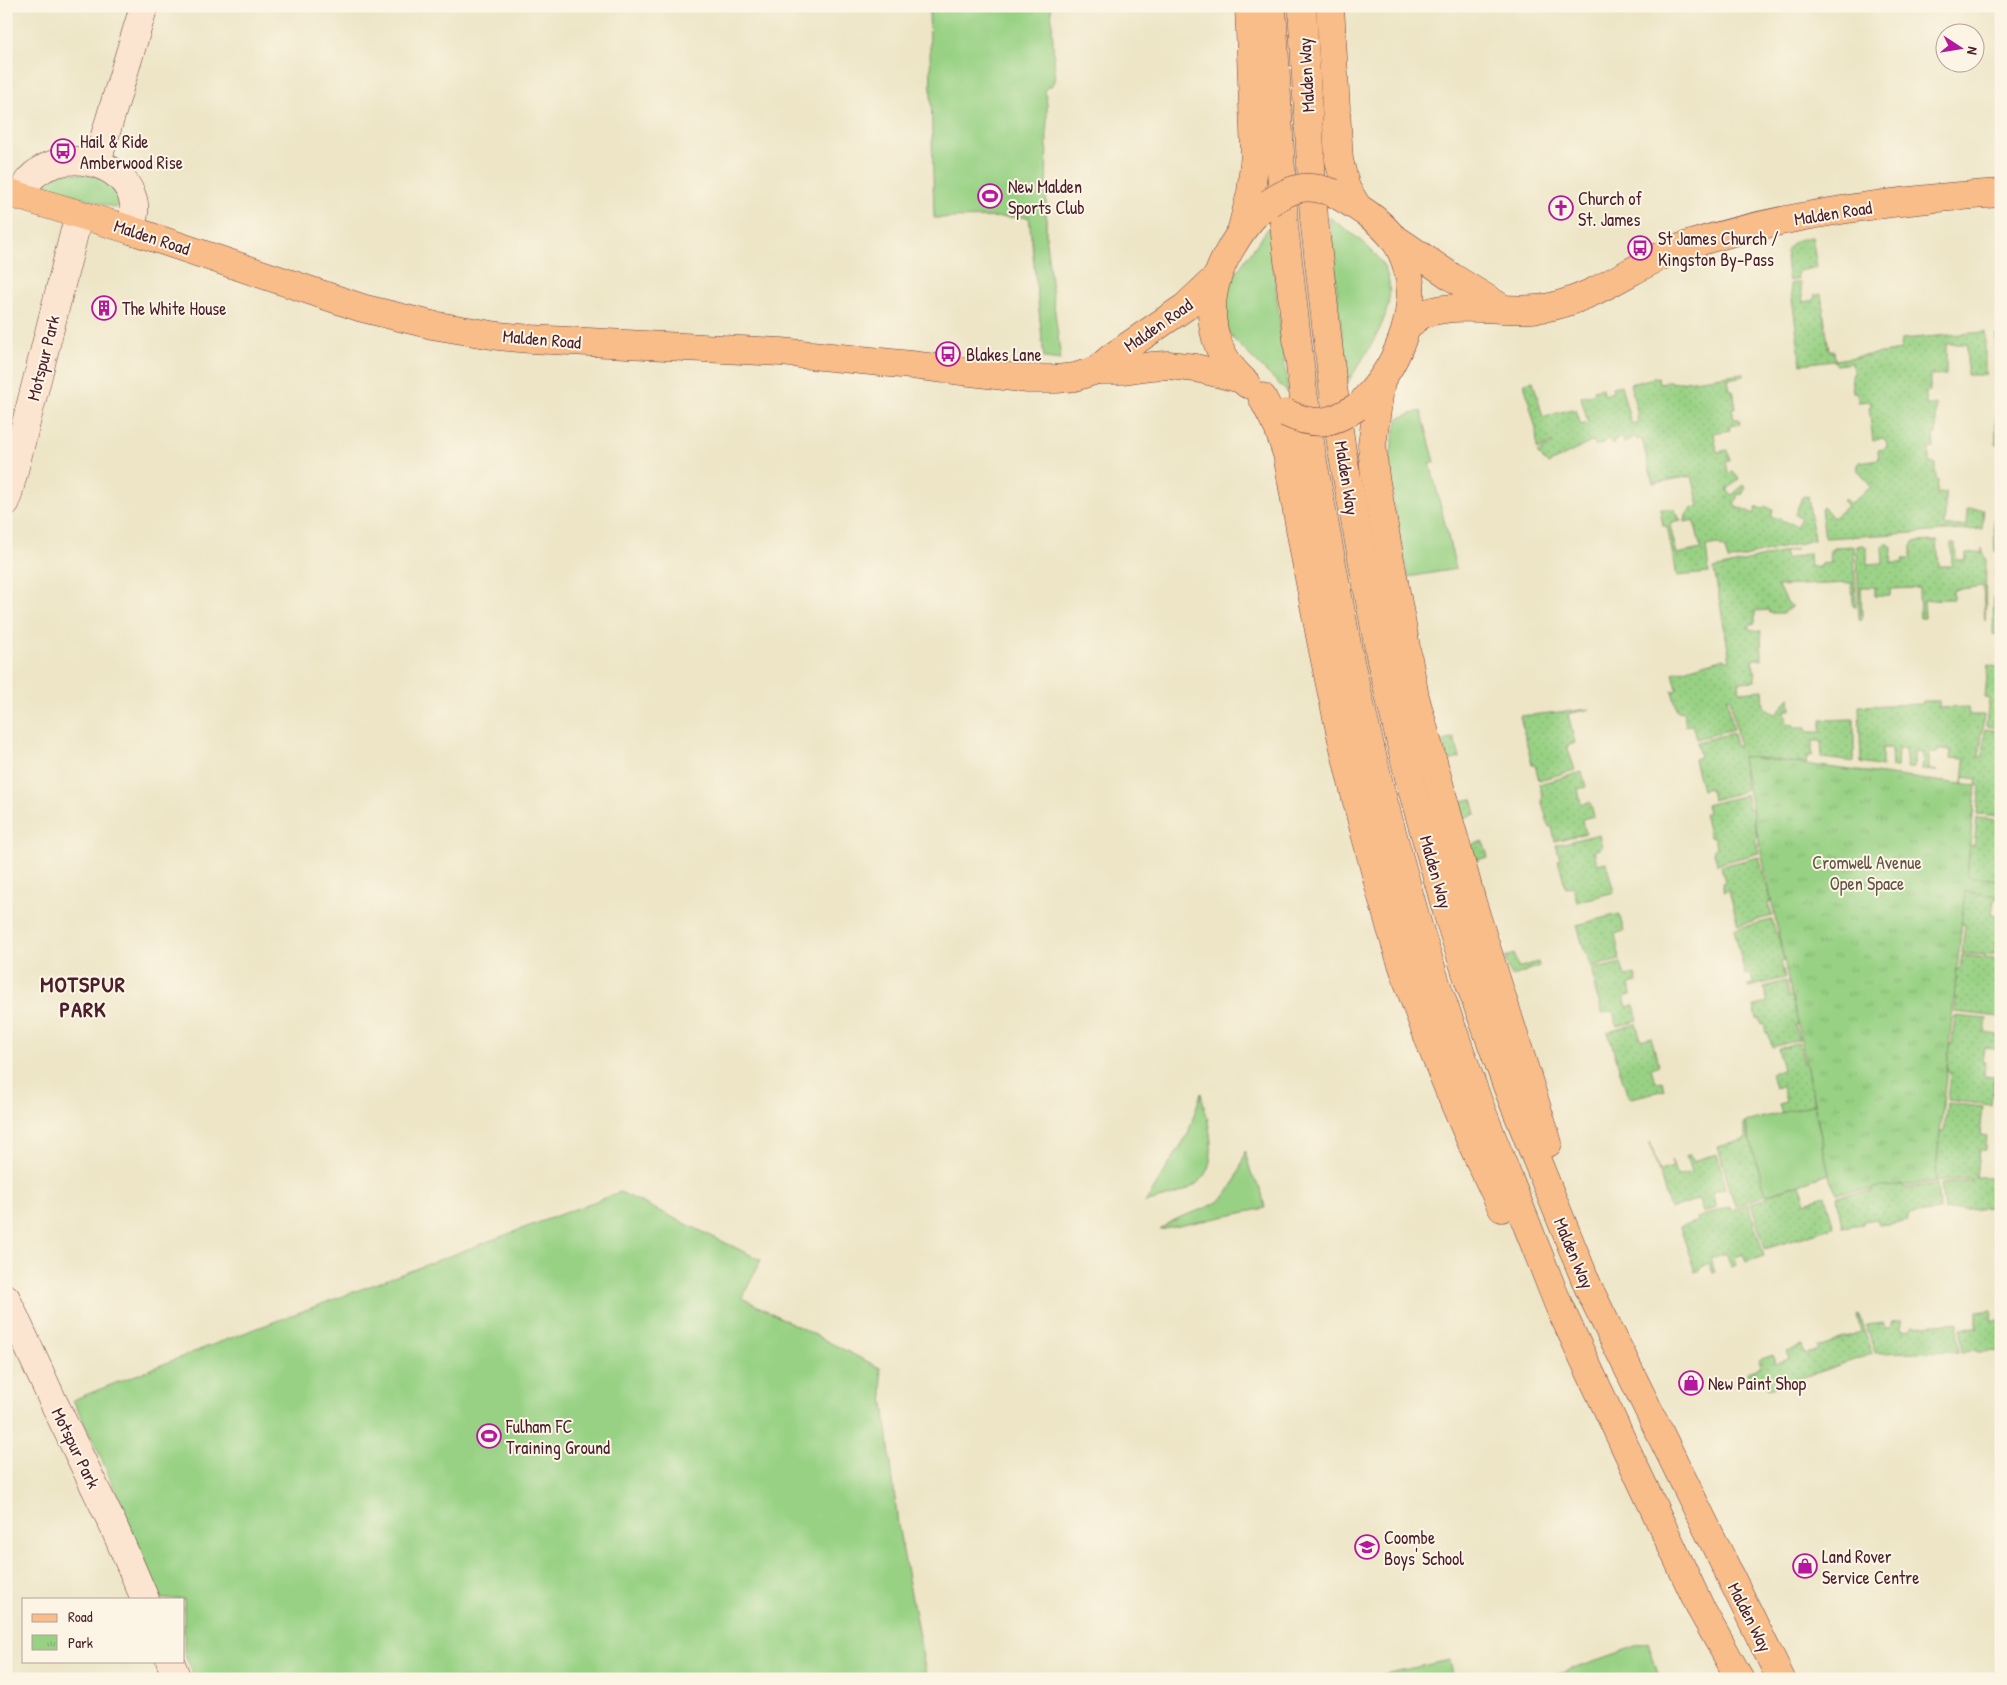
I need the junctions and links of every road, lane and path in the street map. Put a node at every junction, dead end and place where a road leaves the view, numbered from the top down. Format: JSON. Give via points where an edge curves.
{"nodes":[{"id":1,"x":144,"y":6,"type":"edge"},
{"id":2,"x":1249,"y":6,"type":"edge"},
{"id":3,"x":1272,"y":6,"type":"edge"},
{"id":4,"x":1302,"y":6,"type":"edge"},
{"id":5,"x":1330,"y":6,"type":"edge"},
{"id":6,"x":97,"y":162,"type":"junction"},
{"id":7,"x":2001,"y":193,"type":"edge"},
{"id":8,"x":14,"y":194,"type":"edge"},
{"id":9,"x":1357,"y":206,"type":"junction"},
{"id":10,"x":79,"y":214,"type":"junction"},
{"id":11,"x":1242,"y":228,"type":"junction"},
{"id":12,"x":131,"y":230,"type":"junction"},
{"id":13,"x":1390,"y":234,"type":"junction"},
{"id":14,"x":1216,"y":277,"type":"junction"},
{"id":15,"x":1502,"y":308,"type":"junction"},
{"id":16,"x":1406,"y":330,"type":"junction"},
{"id":17,"x":1098,"y":370,"type":"junction"},
{"id":18,"x":1242,"y":379,"type":"junction"},
{"id":19,"x":1381,"y":381,"type":"junction"},
{"id":20,"x":1262,"y":397,"type":"junction"},
{"id":21,"x":6,"y":502,"type":"edge"},
{"id":22,"x":1589,"y":1289,"type":"junction"},
{"id":23,"x":6,"y":1298,"type":"edge"},
{"id":24,"x":1559,"y":1306,"type":"junction"},
{"id":25,"x":145,"y":1598,"type":"edge"},
{"id":26,"x":1702,"y":1611,"type":"junction"},
{"id":27,"x":170,"y":1662,"type":"edge"},
{"id":28,"x":177,"y":1679,"type":"edge"},
{"id":29,"x":1723,"y":1679,"type":"edge"},
{"id":30,"x":1740,"y":1679,"type":"edge"},
{"id":31,"x":1781,"y":1679,"type":"edge"}],
"edges":[{"from":1,"to":6,"type":"street"},
{"from":2,"to":11,"type":"main road","via":[[1255,154]]},
{"from":3,"to":24,"type":"main road","name":"Malden Way","via":[[1284,225],[1303,391],[1326,538],[1351,666],[1381,792],[1436,983],[1479,1104]]},
{"from":4,"to":22,"type":"main road","name":"Malden Way","via":[[1314,219],[1333,387],[1356,534],[1381,660],[1410,782],[1468,979],[1532,1152]]},
{"from":5,"to":9,"type":"main road","via":[[1341,173]]},
{"from":6,"to":8,"type":"street","via":[[65,160],[46,168]]},
{"from":6,"to":12,"type":"street","via":[[126,185],[133,200]]},
{"from":7,"to":15,"type":"main road","name":"Malden Road","via":[[1836,211],[1779,222],[1690,244],[1586,296],[1561,305],[1529,310]]},
{"from":8,"to":10,"type":"main road","name":"Malden Road"},
{"from":9,"to":11,"type":"main road","bridge":true,"via":[[1316,187],[1300,188],[1286,191]]},
{"from":9,"to":13,"type":"main road"},
{"from":10,"to":12,"type":"main road","name":"Malden Road"},
{"from":10,"to":21,"type":"street","name":"Motspur Park"},
{"from":11,"to":14,"type":"main road"},
{"from":12,"to":17,"type":"main road","name":"Malden Road","via":[[379,313],[498,336],[781,352],[1028,379],[1075,377]]},
{"from":13,"to":15,"type":"main road","name":"Malden Road"},
{"from":13,"to":16,"type":"main road","via":[[1402,253],[1407,270],[1410,292]]},
{"from":14,"to":17,"type":"main road","name":"Malden Road","via":[[1185,307]]},
{"from":14,"to":18,"type":"main road","via":[[1211,318],[1216,338]]},
{"from":15,"to":16,"type":"main road","name":"Malden Road","via":[[1444,310],[1425,314]]},
{"from":16,"to":19,"type":"main road"},
{"from":17,"to":18,"type":"main road","name":"Malden Road","via":[[1183,366]]},
{"from":18,"to":20,"type":"main road"},
{"from":19,"to":20,"type":"main road","bridge":true,"via":[[1357,407],[1329,421],[1313,423],[1299,420]]},
{"from":19,"to":22,"type":"main road","via":[[1372,445],[1375,477],[1415,697],[1472,902],[1558,1172]]},
{"from":20,"to":24,"type":"main road","via":[[1287,454],[1326,671],[1354,794],[1399,956],[1452,1097],[1489,1180],[1524,1253]]},
{"from":22,"to":31,"type":"main road","name":"Malden Way"},
{"from":23,"to":25,"type":"street","name":"Motspur Park"},
{"from":24,"to":26,"type":"main road","name":"Malden Way"},
{"from":26,"to":29,"type":"main road"},
{"from":26,"to":30,"type":"main road","name":"Malden Way"},
{"from":27,"to":28,"type":"street"}]}
